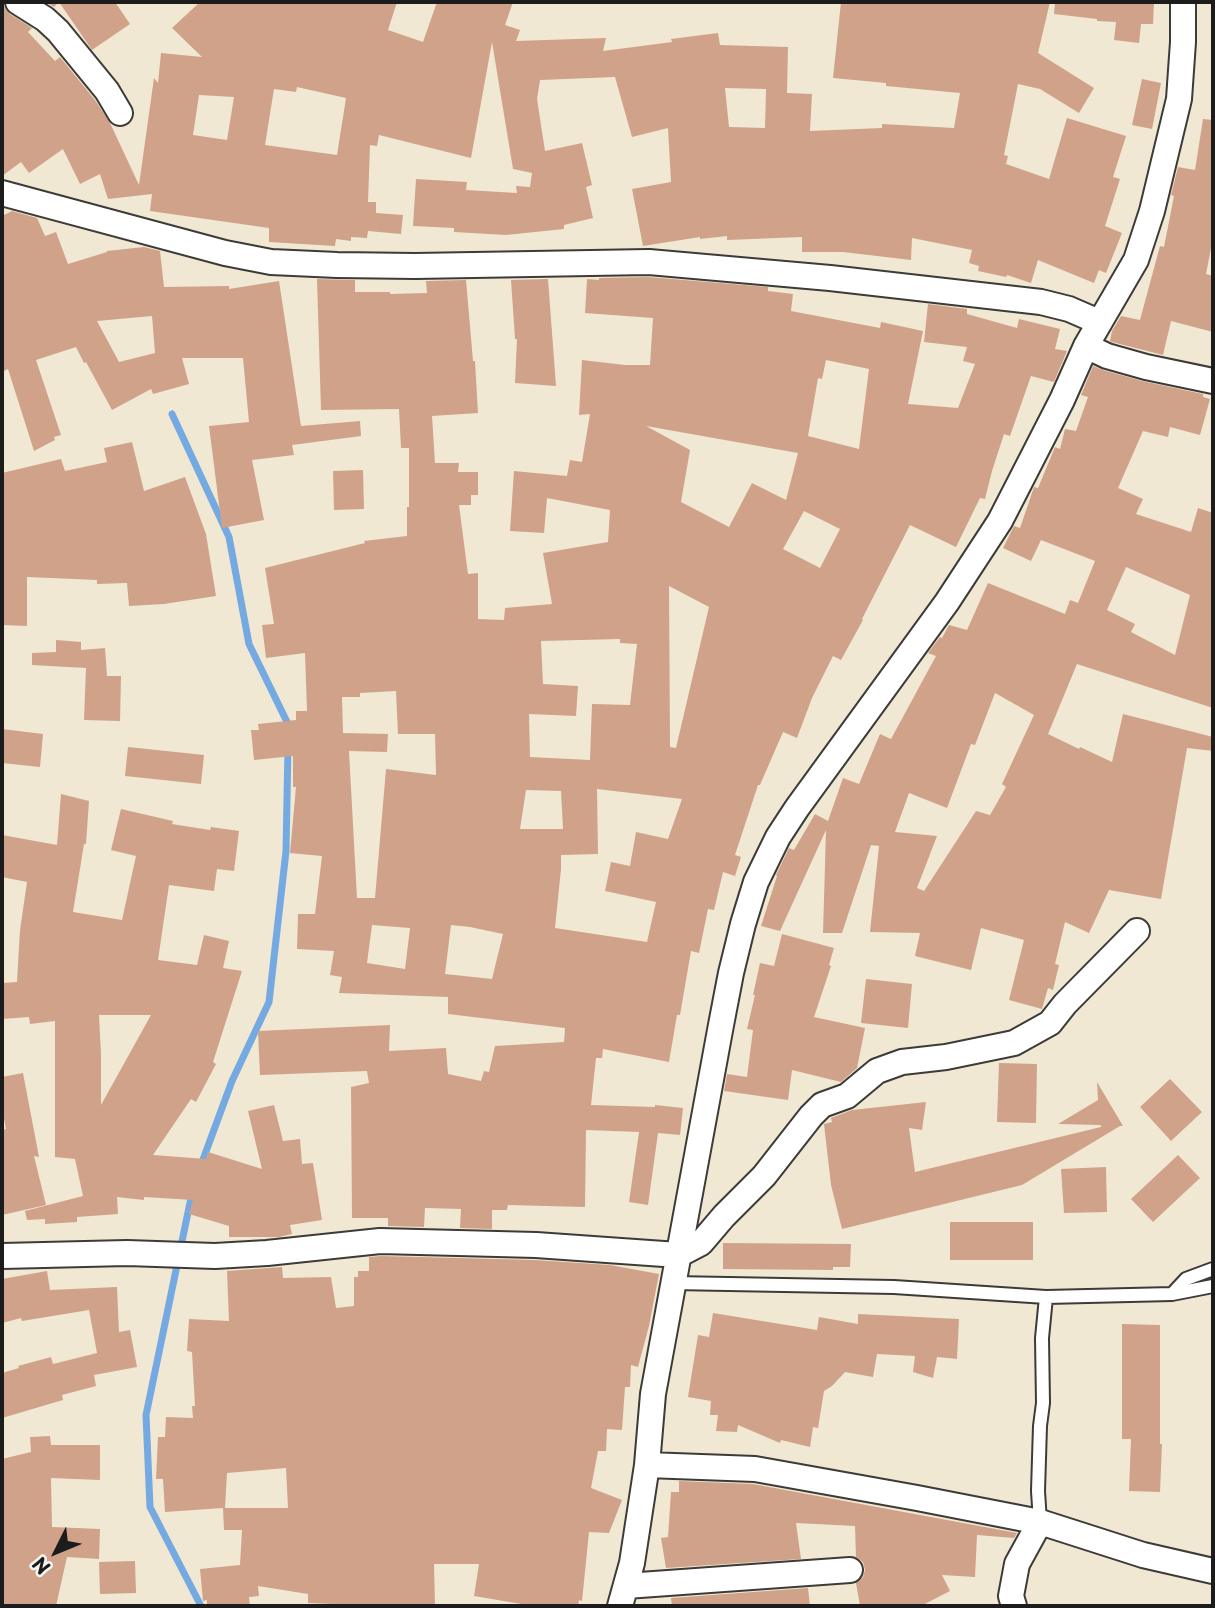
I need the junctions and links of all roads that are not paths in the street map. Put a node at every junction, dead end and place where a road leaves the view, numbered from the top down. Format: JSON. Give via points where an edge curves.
{"nodes":[{"id":1,"x":19,"y":2,"type":"edge"},
{"id":2,"x":1183,"y":2,"type":"edge"},
{"id":3,"x":120,"y":113,"type":"dead end"},
{"id":4,"x":2,"y":193,"type":"edge"},
{"id":5,"x":1099,"y":322,"type":"junction"},
{"id":6,"x":1086,"y":346,"type":"junction"},
{"id":7,"x":1213,"y":381,"type":"edge"},
{"id":8,"x":1137,"y":931,"type":"dead end"},
{"id":9,"x":678,"y":1255,"type":"junction"},
{"id":10,"x":2,"y":1256,"type":"edge"},
{"id":11,"x":1213,"y":1269,"type":"edge"},
{"id":12,"x":673,"y":1283,"type":"junction"},
{"id":13,"x":1213,"y":1286,"type":"edge"},
{"id":14,"x":1172,"y":1294,"type":"junction"},
{"id":15,"x":1046,"y":1297,"type":"junction"},
{"id":16,"x":647,"y":1465,"type":"junction"},
{"id":17,"x":1040,"y":1522,"type":"junction"},
{"id":18,"x":850,"y":1570,"type":"dead end"},
{"id":19,"x":1213,"y":1571,"type":"edge"},
{"id":20,"x":623,"y":1596,"type":"edge"},
{"id":21,"x":1014,"y":1606,"type":"edge"}],
"edges":[{"from":1,"to":3,"type":"street","via":[[58,31]]},
{"from":2,"to":5,"type":"street","via":[[1179,99],[1152,211],[1136,260]]},
{"from":4,"to":5,"type":"street","via":[[271,262],[402,266],[649,262],[1041,302]]},
{"from":5,"to":6,"type":"street"},
{"from":6,"to":7,"type":"street","via":[[1146,367]]},
{"from":6,"to":9,"type":"street","via":[[1000,520],[947,602],[797,808],[756,882],[731,973]]},
{"from":8,"to":9,"type":"street","via":[[1050,1023],[1014,1043],[902,1062],[877,1071],[847,1096],[822,1105],[701,1243]]},
{"from":9,"to":10,"type":"street","via":[[380,1241],[215,1256]]},
{"from":9,"to":12,"type":"street"},
{"from":11,"to":14,"type":"lane","via":[[1186,1279]]},
{"from":12,"to":15,"type":"lane","via":[[894,1287]]},
{"from":12,"to":16,"type":"street","via":[[653,1394]]},
{"from":13,"to":14,"type":"lane"},
{"from":14,"to":15,"type":"lane"},
{"from":15,"to":17,"type":"lane"},
{"from":16,"to":17,"type":"street","via":[[755,1469]]},
{"from":16,"to":20,"type":"street"},
{"from":17,"to":19,"type":"street","via":[[1143,1555]]},
{"from":17,"to":21,"type":"street","via":[[1017,1563],[1011,1595]]},
{"from":18,"to":20,"type":"street"}]}
